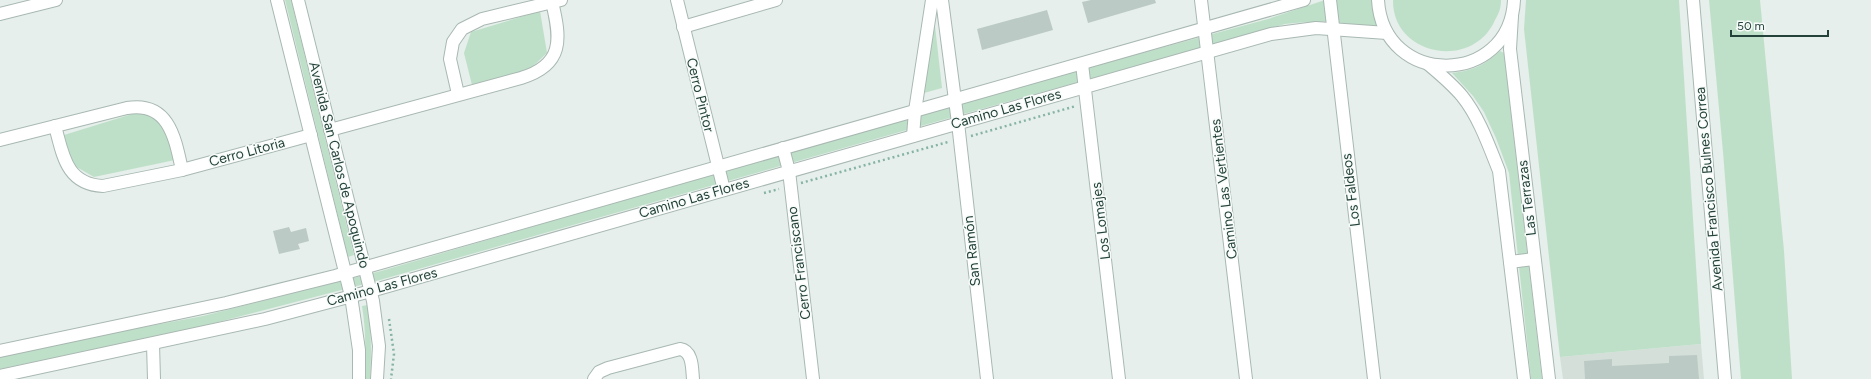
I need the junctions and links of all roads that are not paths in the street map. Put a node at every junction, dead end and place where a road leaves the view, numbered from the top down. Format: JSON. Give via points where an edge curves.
{"nodes":[{"id":1,"x":56,"y":0,"type":"edge"},
{"id":2,"x":277,"y":0,"type":"edge"},
{"id":3,"x":298,"y":0,"type":"edge"},
{"id":4,"x":677,"y":0,"type":"edge"},
{"id":5,"x":776,"y":0,"type":"edge"},
{"id":6,"x":932,"y":0,"type":"edge"},
{"id":7,"x":942,"y":0,"type":"edge"},
{"id":8,"x":1201,"y":0,"type":"edge"},
{"id":9,"x":1304,"y":0,"type":"edge"},
{"id":10,"x":1330,"y":0,"type":"edge"},
{"id":11,"x":1378,"y":0,"type":"edge"},
{"id":12,"x":1514,"y":0,"type":"edge"},
{"id":13,"x":1693,"y":0,"type":"edge"},
{"id":14,"x":556,"y":1,"type":"edge"},
{"id":15,"x":0,"y":14,"type":"edge"},
{"id":16,"x":1512,"y":16,"type":"junction"},
{"id":17,"x":683,"y":27,"type":"junction"},
{"id":18,"x":1204,"y":29,"type":"junction"},
{"id":19,"x":1333,"y":29,"type":"junction"},
{"id":20,"x":1387,"y":33,"type":"junction"},
{"id":21,"x":1208,"y":52,"type":"junction"},
{"id":22,"x":1082,"y":64,"type":"junction"},
{"id":23,"x":1428,"y":64,"type":"junction"},
{"id":24,"x":1085,"y":86,"type":"junction"},
{"id":25,"x":458,"y":94,"type":"junction"},
{"id":26,"x":955,"y":99,"type":"junction"},
{"id":27,"x":914,"y":111,"type":"junction"},
{"id":28,"x":958,"y":124,"type":"junction"},
{"id":29,"x":55,"y":126,"type":"junction"},
{"id":30,"x":330,"y":130,"type":"junction"},
{"id":31,"x":311,"y":135,"type":"junction"},
{"id":32,"x":913,"y":136,"type":"junction"},
{"id":33,"x":0,"y":140,"type":"edge"},
{"id":34,"x":783,"y":148,"type":"junction"},
{"id":35,"x":718,"y":167,"type":"junction"},
{"id":36,"x":182,"y":170,"type":"junction"},
{"id":37,"x":788,"y":171,"type":"junction"},
{"id":38,"x":724,"y":190,"type":"junction"},
{"id":39,"x":1534,"y":259,"type":"junction"},
{"id":40,"x":1510,"y":262,"type":"junction"},
{"id":41,"x":365,"y":267,"type":"junction"},
{"id":42,"x":345,"y":272,"type":"junction"},
{"id":43,"x":371,"y":291,"type":"junction"},
{"id":44,"x":351,"y":296,"type":"junction"},
{"id":45,"x":153,"y":344,"type":"junction"},
{"id":46,"x":0,"y":351,"type":"edge"},
{"id":47,"x":0,"y":376,"type":"edge"},
{"id":48,"x":154,"y":379,"type":"edge"},
{"id":49,"x":359,"y":379,"type":"edge"},
{"id":50,"x":378,"y":379,"type":"edge"},
{"id":51,"x":594,"y":379,"type":"edge"},
{"id":52,"x":693,"y":379,"type":"edge"},
{"id":53,"x":813,"y":379,"type":"edge"},
{"id":54,"x":987,"y":379,"type":"edge"},
{"id":55,"x":1119,"y":379,"type":"edge"},
{"id":56,"x":1246,"y":379,"type":"edge"},
{"id":57,"x":1374,"y":379,"type":"edge"},
{"id":58,"x":1524,"y":379,"type":"edge"},
{"id":59,"x":1548,"y":379,"type":"edge"},
{"id":60,"x":1724,"y":379,"type":"edge"}],
"edges":[{"from":1,"to":15,"type":"street"},
{"from":2,"to":31,"type":"street","name":"Avenida San Carlos de Apoquindo"},
{"from":3,"to":30,"type":"street","name":"Avenida San Carlos de Apoquindo"},
{"from":4,"to":17,"type":"street","name":"Cerro Pintor"},
{"from":5,"to":17,"type":"street"},
{"from":6,"to":27,"type":"street"},
{"from":7,"to":26,"type":"street","name":"San Ramón"},
{"from":8,"to":18,"type":"street","name":"Camino Las Vertientes"},
{"from":9,"to":18,"type":"street","name":"Camino Las Flores"},
{"from":10,"to":19,"type":"street","name":"Los Faldeos"},
{"from":11,"to":20,"type":"street"},
{"from":12,"to":16,"type":"street","name":"Las Terrazas"},
{"from":13,"to":60,"type":"street","name":"Avenida Francisco Bulnes Correa"},
{"from":14,"to":25,"type":"street","via":[[559,39],[554,54],[545,66],[529,75]]},
{"from":14,"to":25,"type":"street","via":[[482,19],[462,29],[453,42],[450,59]]},
{"from":16,"to":23,"type":"street","via":[[1497,44],[1481,57],[1451,66]]},
{"from":16,"to":39,"type":"street","name":"Las Terrazas","via":[[1510,49]]},
{"from":17,"to":35,"type":"street","name":"Cerro Pintor"},
{"from":18,"to":21,"type":"street","name":"Camino Las Vertientes"},
{"from":18,"to":22,"type":"street","name":"Camino Las Flores"},
{"from":19,"to":20,"type":"street","name":"Camino Las Flores"},
{"from":19,"to":21,"type":"street","name":"Camino Las Flores","via":[[1285,31]]},
{"from":19,"to":57,"type":"street","name":"Los Faldeos"},
{"from":20,"to":23,"type":"street","via":[[1409,55]]},
{"from":21,"to":24,"type":"street","name":"Camino Las Flores"},
{"from":21,"to":56,"type":"street","name":"Camino Las Vertientes"},
{"from":22,"to":24,"type":"street","name":"Los Lomajes"},
{"from":22,"to":26,"type":"street","name":"Camino Las Flores"},
{"from":23,"to":40,"type":"street","name":"Las Terrazas","via":[[1462,96],[1490,148],[1499,172]]},
{"from":24,"to":28,"type":"street","name":"Camino Las Flores"},
{"from":24,"to":55,"type":"street","name":"Los Lomajes"},
{"from":25,"to":30,"type":"street"},
{"from":26,"to":27,"type":"street","name":"Camino Las Flores"},
{"from":26,"to":28,"type":"street","name":"San Ramón"},
{"from":27,"to":32,"type":"street"},
{"from":27,"to":34,"type":"street","name":"Camino Las Flores"},
{"from":28,"to":32,"type":"street","name":"Camino Las Flores"},
{"from":28,"to":54,"type":"street","name":"San Ramón"},
{"from":29,"to":33,"type":"street"},
{"from":29,"to":36,"type":"street","name":"Cerro Litoria","via":[[69,169],[89,184],[111,185]]},
{"from":29,"to":36,"type":"street","via":[[127,108],[147,108],[160,115],[170,128]]},
{"from":30,"to":41,"type":"street","name":"Avenida San Carlos de Apoquindo"},
{"from":31,"to":36,"type":"street","name":"Cerro Litoria"},
{"from":31,"to":42,"type":"street","name":"Avenida San Carlos de Apoquindo"},
{"from":32,"to":37,"type":"street","name":"Camino Las Flores"},
{"from":34,"to":35,"type":"street","name":"Camino Las Flores"},
{"from":34,"to":37,"type":"street","name":"Cerro Franciscano"},
{"from":35,"to":38,"type":"street","name":"Cerro Pintor"},
{"from":35,"to":41,"type":"street","name":"Camino Las Flores"},
{"from":37,"to":38,"type":"street","name":"Camino Las Flores"},
{"from":37,"to":53,"type":"street","name":"Cerro Franciscano"},
{"from":38,"to":43,"type":"street","name":"Camino Las Flores"},
{"from":39,"to":40,"type":"street"},
{"from":39,"to":59,"type":"street","name":"Las Terrazas"},
{"from":40,"to":58,"type":"street","name":"Las Terrazas"},
{"from":41,"to":42,"type":"street","name":"Camino Las Flores"},
{"from":41,"to":43,"type":"street","name":"Avenida San Carlos de Apoquindo"},
{"from":42,"to":44,"type":"street","name":"Avenida San Carlos de Apoquindo"},
{"from":42,"to":46,"type":"street","name":"Camino Las Flores","via":[[226,303]]},
{"from":43,"to":44,"type":"street","name":"Camino Las Flores"},
{"from":43,"to":50,"type":"street","name":"Avenida San Carlos de Apoquindo","via":[[378,333]]},
{"from":44,"to":45,"type":"street","name":"Camino Las Flores","via":[[266,319]]},
{"from":44,"to":49,"type":"street","name":"Avenida San Carlos de Apoquindo","via":[[359,350]]},
{"from":45,"to":47,"type":"street","name":"Camino Las Flores"},
{"from":45,"to":48,"type":"street"},
{"from":51,"to":52,"type":"street","via":[[599,372],[608,368],[680,349],[690,356]]}]}
